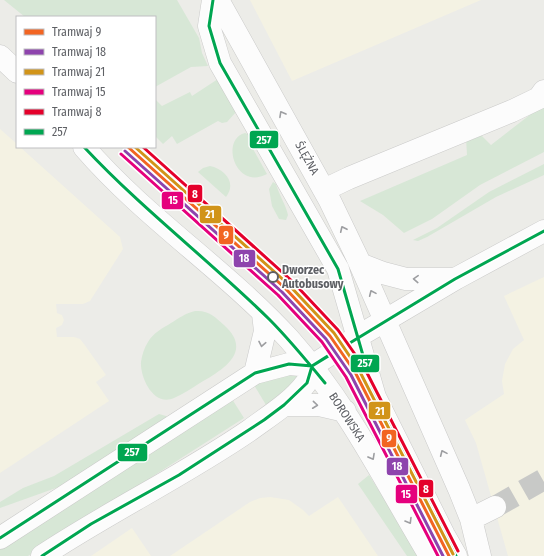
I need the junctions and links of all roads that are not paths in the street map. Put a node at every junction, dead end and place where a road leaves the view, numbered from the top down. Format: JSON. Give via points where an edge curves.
{"nodes":[{"id":1,"x":213,"y":0,"type":"edge"},
{"id":2,"x":218,"y":0,"type":"edge"},
{"id":3,"x":0,"y":56,"type":"edge"},
{"id":4,"x":16,"y":71,"type":"edge"},
{"id":5,"x":544,"y":91,"type":"edge"},
{"id":6,"x":85,"y":148,"type":"edge"},
{"id":7,"x":324,"y":190,"type":"junction"},
{"id":8,"x":544,"y":231,"type":"edge"},
{"id":9,"x":360,"y":264,"type":"junction"},
{"id":10,"x":455,"y":279,"type":"junction"},
{"id":11,"x":263,"y":314,"type":"junction"},
{"id":12,"x":385,"y":321,"type":"junction"},
{"id":13,"x":357,"y":337,"type":"junction"},
{"id":14,"x":312,"y":366,"type":"junction"},
{"id":15,"x":255,"y":373,"type":"junction"},
{"id":16,"x":284,"y":405,"type":"junction"},
{"id":17,"x":345,"y":411,"type":"junction"},
{"id":18,"x":495,"y":507,"type":"tunnel mouth"},
{"id":19,"x":471,"y":519,"type":"junction"},
{"id":20,"x":0,"y":538,"type":"edge"},
{"id":21,"x":42,"y":556,"type":"edge"},
{"id":22,"x":430,"y":556,"type":"edge"},
{"id":23,"x":456,"y":556,"type":"edge"},
{"id":24,"x":480,"y":556,"type":"edge"}],
"edges":[{"from":1,"to":13,"type":"street","via":[[209,26],[220,62],[338,269]]},
{"from":7,"to":2,"type":"street","name":"ŚLĘŻNA","one_way":true},
{"from":3,"to":4,"type":"street"},
{"from":5,"to":7,"type":"street","via":[[539,98],[512,111]]},
{"from":6,"to":11,"type":"street","name":"BOROWSKA","via":[[129,193]]},
{"from":9,"to":7,"type":"street","name":"ŚLĘŻNA","one_way":true},
{"from":8,"to":10,"type":"street"},
{"from":10,"to":9,"type":"street","one_way":true,"via":[[406,279]]},
{"from":12,"to":9,"type":"street","name":"ŚLĘŻNA","one_way":true},
{"from":10,"to":12,"type":"street"},
{"from":11,"to":14,"type":"street","name":"BOROWSKA"},
{"from":11,"to":15,"type":"street","one_way":true,"via":[[265,331]]},
{"from":12,"to":13,"type":"street"},
{"from":19,"to":12,"type":"street","one_way":true},
{"from":13,"to":14,"type":"street"},
{"from":13,"to":23,"type":"street","via":[[380,410]]},
{"from":14,"to":15,"type":"street","via":[[289,364]]},
{"from":14,"to":16,"type":"street","via":[[307,382]]},
{"from":14,"to":17,"type":"street","name":"BOROWSKA"},
{"from":15,"to":20,"type":"street"},
{"from":16,"to":17,"type":"street","one_way":true,"via":[[319,405]]},
{"from":16,"to":21,"type":"street","via":[[243,435],[179,475],[92,524]]},
{"from":17,"to":22,"type":"street","name":"BOROWSKA","one_way":true},
{"from":18,"to":19,"type":"street"},
{"from":19,"to":24,"type":"street"}]}
